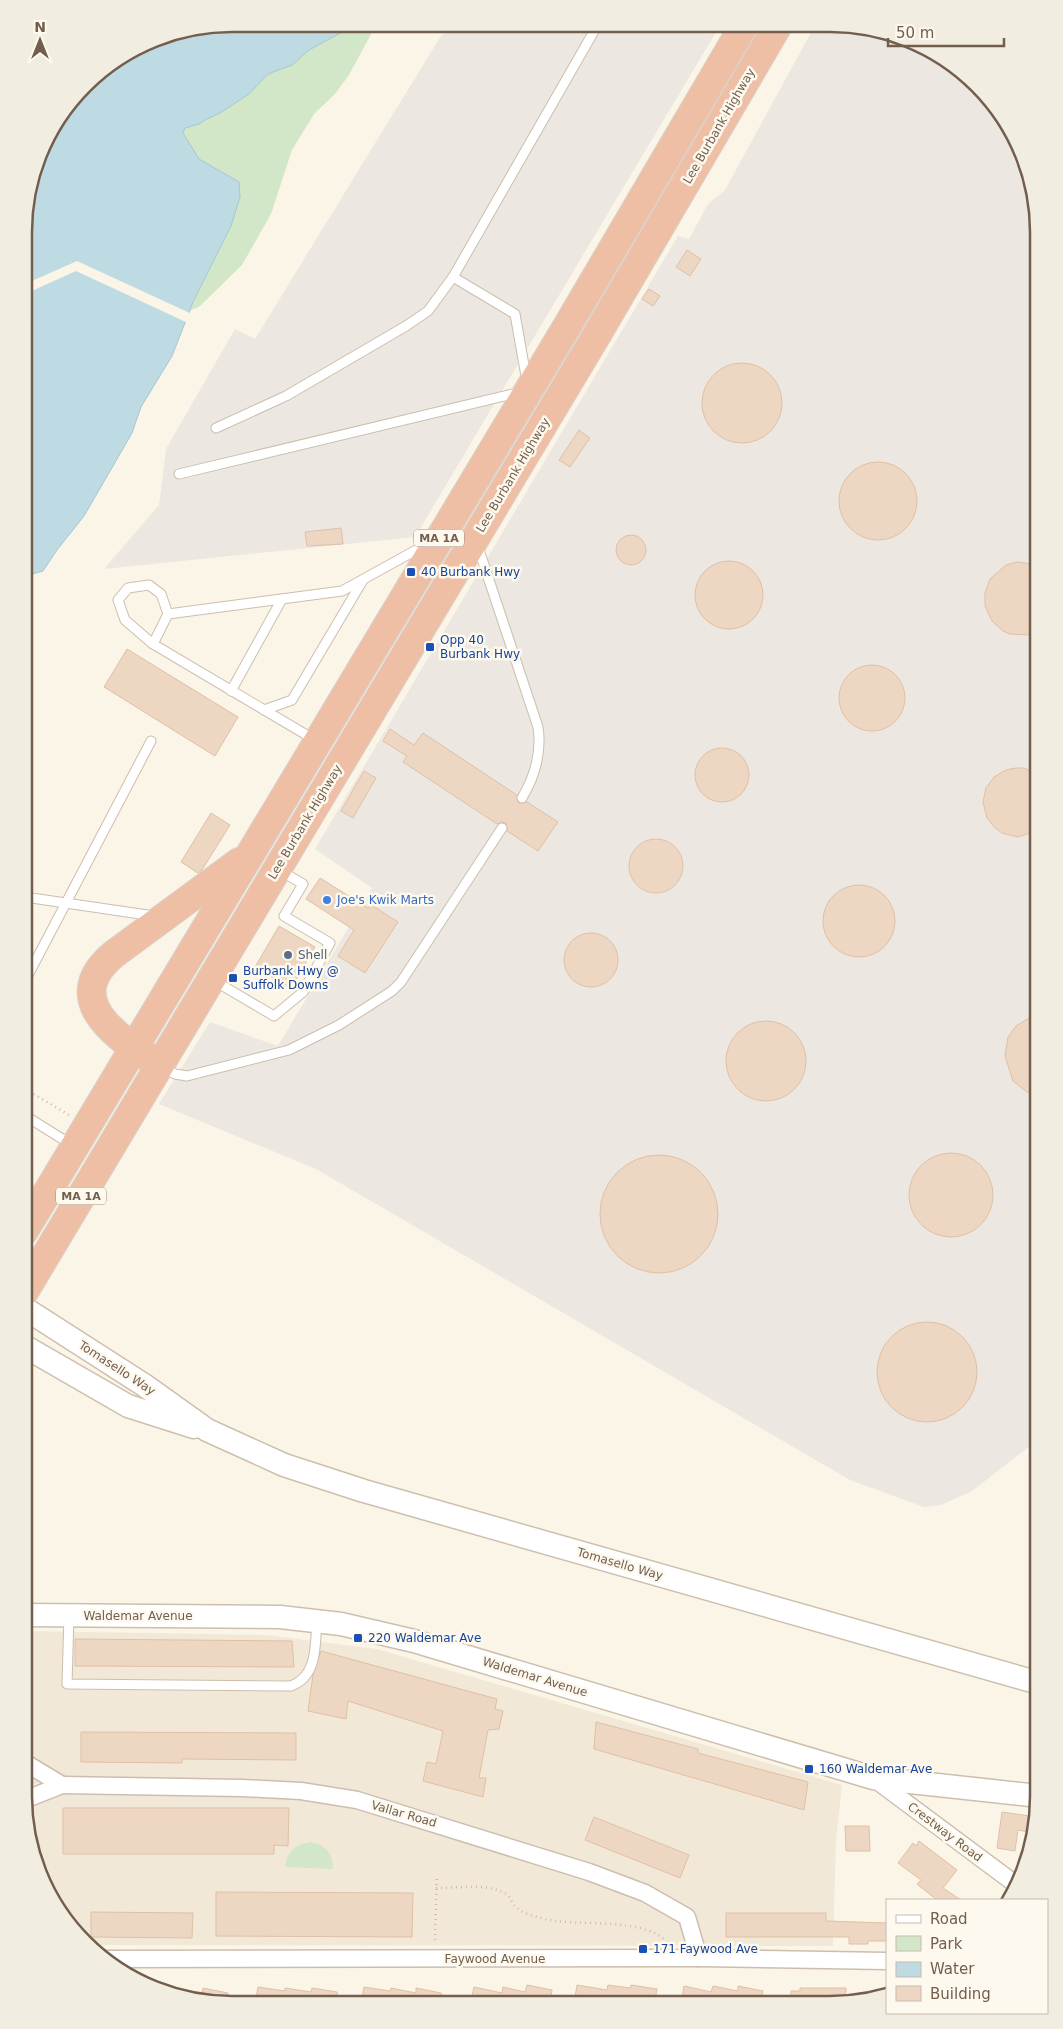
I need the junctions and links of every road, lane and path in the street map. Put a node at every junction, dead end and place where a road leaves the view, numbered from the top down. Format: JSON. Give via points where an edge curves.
{"nodes":[{"id":1,"x":594,"y":32,"type":"edge"},
{"id":2,"x":740,"y":32,"type":"edge"},
{"id":3,"x":774,"y":32,"type":"edge"},
{"id":4,"x":452,"y":277,"type":"junction"},
{"id":5,"x":528,"y":390,"type":"junction"},
{"id":6,"x":216,"y":428,"type":"dead end"},
{"id":7,"x":179,"y":474,"type":"dead end"},
{"id":8,"x":441,"y":536,"type":"junction"},
{"id":9,"x":475,"y":538,"type":"junction"},
{"id":10,"x":364,"y":578,"type":"junction"},
{"id":11,"x":282,"y":598,"type":"junction"},
{"id":12,"x":168,"y":614,"type":"junction"},
{"id":13,"x":153,"y":644,"type":"junction"},
{"id":14,"x":231,"y":691,"type":"junction"},
{"id":15,"x":264,"y":710,"type":"junction"},
{"id":16,"x":151,"y":741,"type":"dead end"},
{"id":17,"x":318,"y":742,"type":"junction"},
{"id":18,"x":522,"y":798,"type":"dead end"},
{"id":19,"x":502,"y":828,"type":"dead end"},
{"id":20,"x":250,"y":854,"type":"junction"},
{"id":21,"x":277,"y":868,"type":"junction"},
{"id":22,"x":32,"y":898,"type":"edge"},
{"id":23,"x":66,"y":903,"type":"junction"},
{"id":24,"x":164,"y":918,"type":"junction"},
{"id":25,"x":32,"y":968,"type":"edge"},
{"id":26,"x":210,"y":979,"type":"junction"},
{"id":27,"x":134,"y":1048,"type":"junction"},
{"id":28,"x":159,"y":1065,"type":"junction"},
{"id":29,"x":32,"y":1094,"type":"edge"},
{"id":30,"x":72,"y":1118,"type":"dead end"},
{"id":31,"x":32,"y":1121,"type":"edge"},
{"id":32,"x":75,"y":1147,"type":"junction"},
{"id":33,"x":32,"y":1218,"type":"edge"},
{"id":34,"x":32,"y":1278,"type":"edge"},
{"id":35,"x":32,"y":1313,"type":"edge"},
{"id":36,"x":32,"y":1351,"type":"edge"},
{"id":37,"x":207,"y":1430,"type":"junction"},
{"id":38,"x":32,"y":1615,"type":"edge"},
{"id":39,"x":69,"y":1615,"type":"junction"},
{"id":40,"x":317,"y":1620,"type":"junction"},
{"id":41,"x":1030,"y":1680,"type":"edge"},
{"id":42,"x":32,"y":1767,"type":"edge"},
{"id":43,"x":873,"y":1778,"type":"junction"},
{"id":44,"x":62,"y":1785,"type":"junction"},
{"id":45,"x":1030,"y":1795,"type":"edge"},
{"id":46,"x":32,"y":1797,"type":"edge"},
{"id":47,"x":436,"y":1875,"type":"dead end"},
{"id":48,"x":1012,"y":1881,"type":"edge"},
{"id":49,"x":436,"y":1888,"type":"junction"},
{"id":50,"x":435,"y":1940,"type":"dead end"},
{"id":51,"x":668,"y":1947,"type":"dead end"},
{"id":52,"x":699,"y":1958,"type":"junction"},
{"id":53,"x":116,"y":1959,"type":"edge"},
{"id":54,"x":886,"y":1961,"type":"edge"}],
"edges":[{"from":1,"to":4,"type":"lane"},
{"from":2,"to":5,"type":"highway","number":"MA 1A"},
{"from":3,"to":9,"type":"highway","name":"Lee Burbank Highway","number":"MA 1A"},
{"from":4,"to":5,"type":"lane","via":[[515,314]]},
{"from":4,"to":6,"type":"lane","via":[[428,311],[406,326],[286,396]]},
{"from":5,"to":7,"type":"lane"},
{"from":5,"to":8,"type":"highway","number":"MA 1A"},
{"from":8,"to":10,"type":"lane"},
{"from":8,"to":17,"type":"highway","number":"MA 1A"},
{"from":9,"to":18,"type":"lane","via":[[538,727],[540,747],[537,765]]},
{"from":9,"to":21,"type":"highway","name":"Lee Burbank Highway","number":"MA 1A"},
{"from":10,"to":11,"type":"lane","via":[[342,591]]},
{"from":10,"to":15,"type":"lane","via":[[292,700]]},
{"from":11,"to":12,"type":"lane"},
{"from":11,"to":14,"type":"lane"},
{"from":12,"to":13,"type":"lane"},
{"from":12,"to":13,"type":"lane","via":[[161,594],[149,585],[128,588],[118,600],[125,620]]},
{"from":13,"to":14,"type":"lane"},
{"from":14,"to":15,"type":"lane"},
{"from":15,"to":17,"type":"lane"},
{"from":16,"to":23,"type":"lane"},
{"from":17,"to":20,"type":"highway","number":"MA 1A"},
{"from":19,"to":28,"type":"lane","via":[[392,991],[339,1025],[285,1051],[187,1076],[175,1074]]},
{"from":20,"to":24,"type":"highway"},
{"from":20,"to":27,"type":"highway","number":"MA 1A"},
{"from":21,"to":26,"type":"highway","name":"Lee Burbank Highway","number":"MA 1A"},
{"from":21,"to":26,"type":"lane","via":[[303,884],[284,916],[330,943],[303,992],[274,1016]]},
{"from":22,"to":23,"type":"lane"},
{"from":23,"to":24,"type":"lane"},
{"from":23,"to":25,"type":"lane"},
{"from":24,"to":27,"type":"highway","via":[[109,958],[93,983],[93,1001],[100,1019]]},
{"from":26,"to":28,"type":"highway","name":"Lee Burbank Highway","number":"MA 1A"},
{"from":27,"to":28,"type":"highway"},
{"from":27,"to":32,"type":"highway","number":"MA 1A"},
{"from":28,"to":34,"type":"highway","name":"Lee Burbank Highway","number":"MA 1A"},
{"from":29,"to":30,"type":"path"},
{"from":31,"to":32,"type":"lane"},
{"from":32,"to":33,"type":"highway","number":"MA 1A"},
{"from":35,"to":37,"type":"street","name":"Tomasello Way","via":[[137,1380]]},
{"from":36,"to":37,"type":"street","name":"Tomasello Way","via":[[128,1406]]},
{"from":37,"to":41,"type":"street","name":"Tomasello Way","via":[[322,1479]]},
{"from":38,"to":39,"type":"street","name":"Waldemar Avenue"},
{"from":39,"to":40,"type":"street","name":"Waldemar Avenue"},
{"from":39,"to":40,"type":"lane","via":[[67,1684],[291,1686],[310,1671]]},
{"from":40,"to":43,"type":"street","name":"Waldemar Avenue","via":[[414,1641]]},
{"from":42,"to":44,"type":"street"},
{"from":43,"to":45,"type":"street","name":"Waldemar Avenue"},
{"from":43,"to":48,"type":"street","name":"Crestway Road"},
{"from":44,"to":46,"type":"street","name":"Vallar Road"},
{"from":44,"to":52,"type":"street","name":"Vallar Road","via":[[301,1791],[357,1800],[589,1872],[645,1893],[687,1917]]},
{"from":47,"to":49,"type":"path"},
{"from":49,"to":50,"type":"path"},
{"from":49,"to":51,"type":"path","via":[[492,1888],[507,1894],[523,1912],[568,1923],[622,1925],[667,1941]]},
{"from":52,"to":53,"type":"street","name":"Faywood Avenue"},
{"from":52,"to":54,"type":"street","name":"Faywood Avenue"}]}
